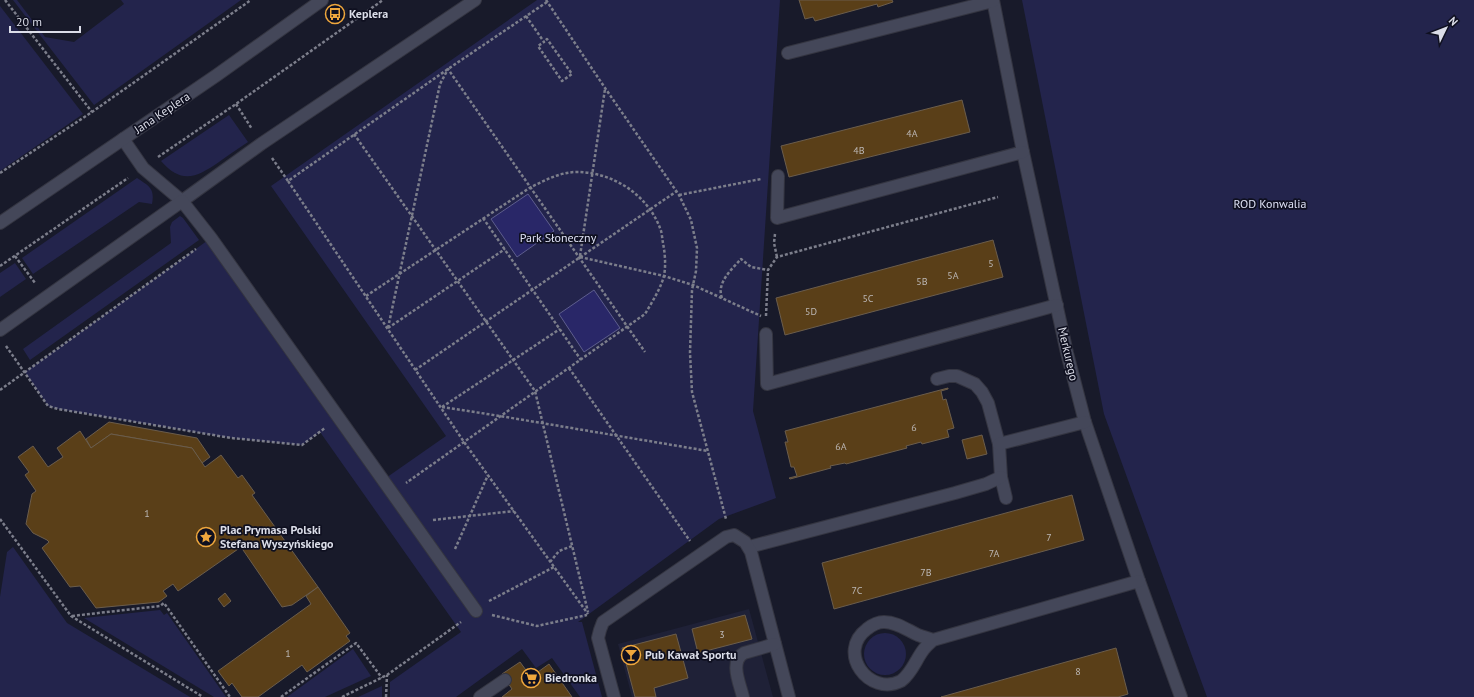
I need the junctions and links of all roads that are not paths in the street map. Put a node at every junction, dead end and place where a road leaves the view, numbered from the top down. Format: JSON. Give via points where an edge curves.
{"nodes":[{"id":1,"x":322,"y":0,"type":"edge"},
{"id":2,"x":475,"y":0,"type":"edge"},
{"id":3,"x":993,"y":1,"type":"edge"},
{"id":4,"x":788,"y":53,"type":"dead end"},
{"id":5,"x":123,"y":139,"type":"junction"},
{"id":6,"x":1023,"y":152,"type":"junction"},
{"id":7,"x":778,"y":176,"type":"road end"},
{"id":8,"x":182,"y":201,"type":"junction"},
{"id":9,"x":0,"y":223,"type":"edge"},
{"id":10,"x":1058,"y":305,"type":"junction"},
{"id":11,"x":0,"y":330,"type":"edge"},
{"id":12,"x":766,"y":334,"type":"dead end"},
{"id":13,"x":937,"y":379,"type":"dead end"},
{"id":14,"x":1085,"y":422,"type":"junction"},
{"id":15,"x":999,"y":444,"type":"junction"},
{"id":16,"x":1001,"y":477,"type":"junction"},
{"id":17,"x":1006,"y":498,"type":"dead end"},
{"id":18,"x":749,"y":547,"type":"junction"},
{"id":19,"x":1139,"y":581,"type":"junction"},
{"id":20,"x":476,"y":611,"type":"road end"},
{"id":21,"x":933,"y":640,"type":"junction"},
{"id":22,"x":775,"y":644,"type":"junction"},
{"id":23,"x":505,"y":680,"type":"dead end"},
{"id":24,"x":480,"y":697,"type":"edge"},
{"id":25,"x":614,"y":697,"type":"edge"},
{"id":26,"x":744,"y":697,"type":"edge"},
{"id":27,"x":789,"y":697,"type":"edge"},
{"id":28,"x":1181,"y":697,"type":"edge"}],
"edges":[{"from":1,"to":5,"type":"street","name":"Jana Keplera"},
{"from":2,"to":8,"type":"street"},
{"from":3,"to":4,"type":"street"},
{"from":3,"to":6,"type":"street","name":"Merkurego"},
{"from":5,"to":8,"type":"street","via":[[143,168]]},
{"from":5,"to":9,"type":"street","name":"Jana Keplera"},
{"from":6,"to":7,"type":"street","via":[[777,218]]},
{"from":6,"to":10,"type":"street","name":"Merkurego"},
{"from":8,"to":11,"type":"street"},
{"from":8,"to":20,"type":"street","via":[[211,238]]},
{"from":10,"to":12,"type":"street","via":[[766,384]]},
{"from":10,"to":14,"type":"street","name":"Merkurego","via":[[1067,353]]},
{"from":13,"to":15,"type":"street","via":[[957,376],[975,384],[988,403]]},
{"from":14,"to":15,"type":"street"},
{"from":14,"to":19,"type":"street","name":"Merkurego"},
{"from":15,"to":16,"type":"street"},
{"from":16,"to":17,"type":"street"},
{"from":16,"to":18,"type":"street","via":[[955,493]]},
{"from":18,"to":22,"type":"street"},
{"from":18,"to":25,"type":"street","via":[[737,536],[726,536],[604,622],[598,638]]},
{"from":19,"to":21,"type":"street"},
{"from":19,"to":28,"type":"street","name":"Merkurego"},
{"from":21,"to":21,"type":"street","via":[[895,624],[884,622],[873,625],[862,633],[855,644],[857,668],[876,685],[901,681]]},
{"from":22,"to":26,"type":"street","via":[[744,653],[737,660],[736,666]]},
{"from":22,"to":27,"type":"street"},
{"from":23,"to":24,"type":"street"}]}
